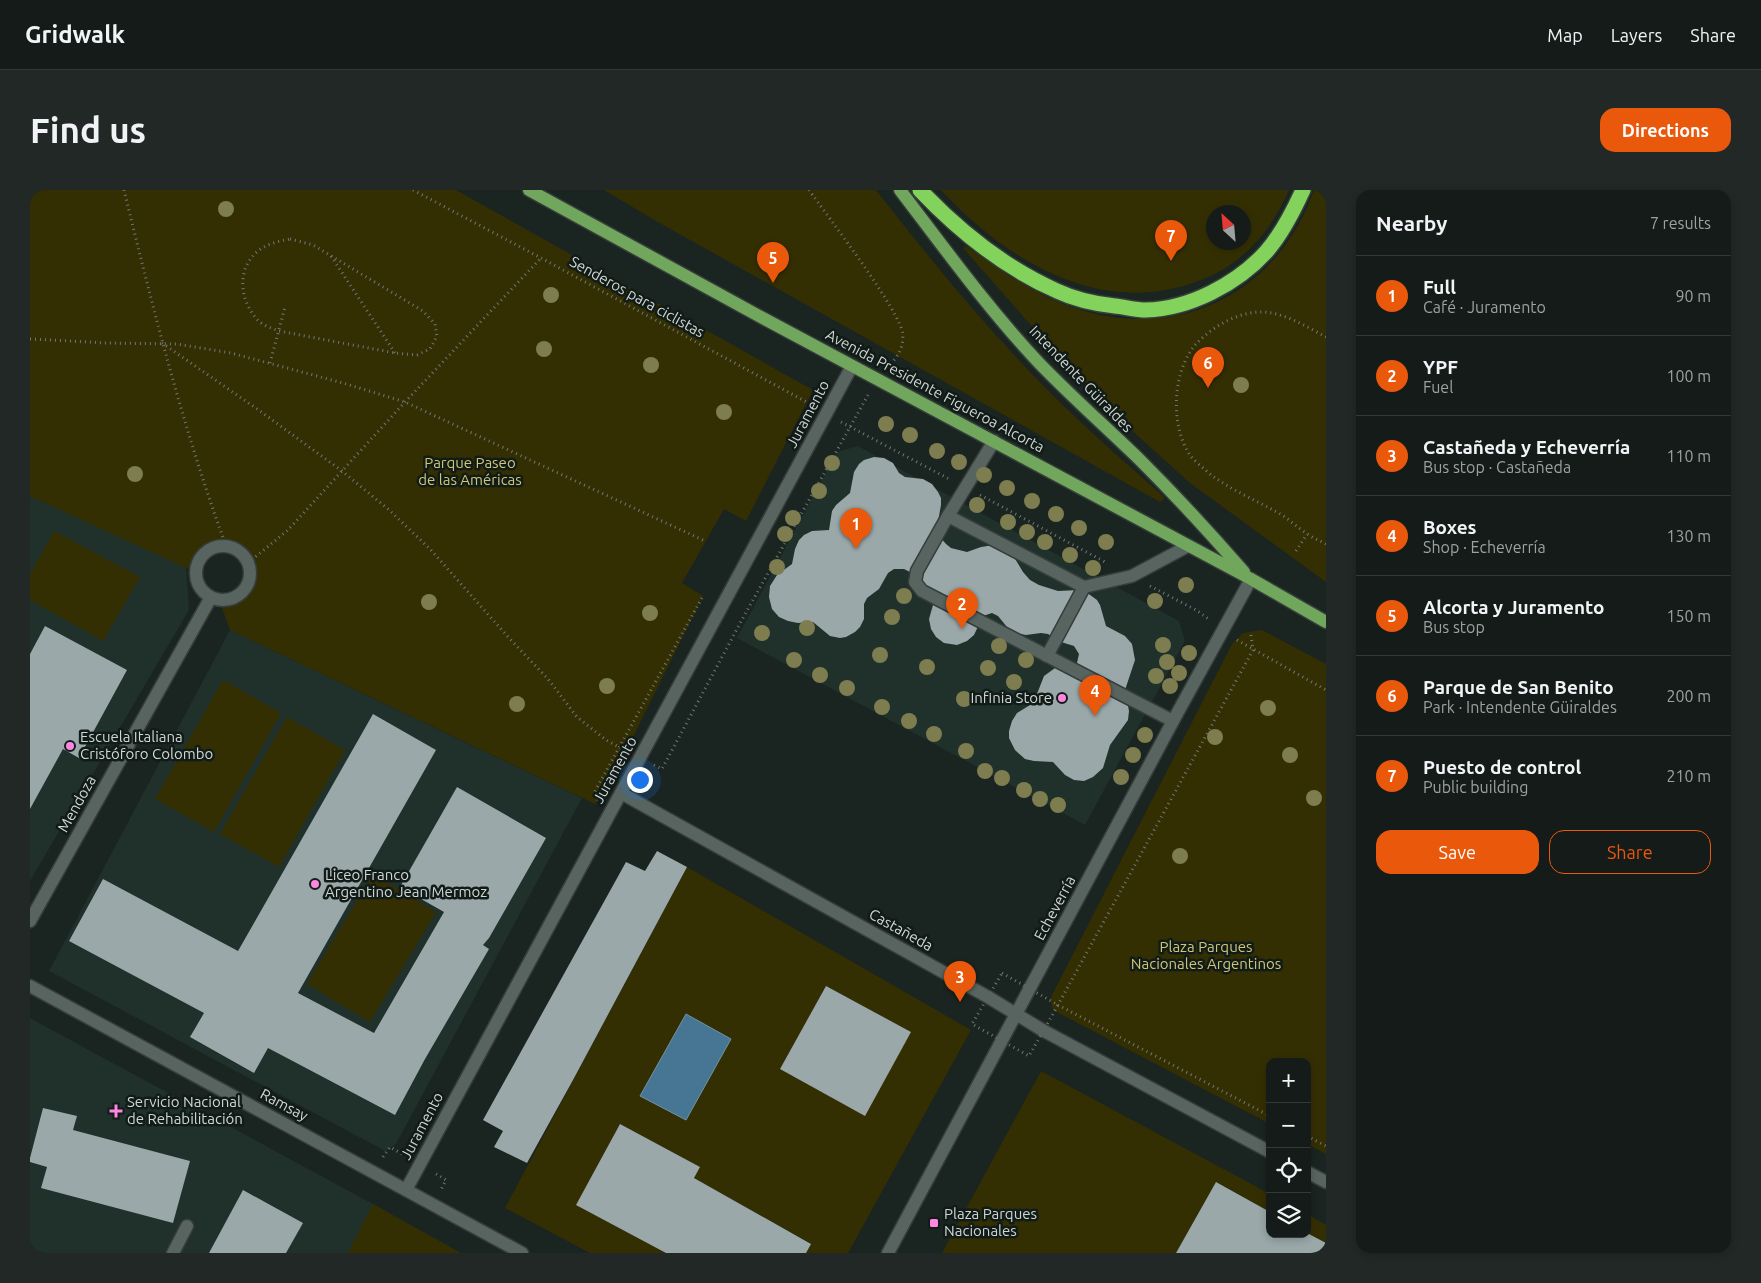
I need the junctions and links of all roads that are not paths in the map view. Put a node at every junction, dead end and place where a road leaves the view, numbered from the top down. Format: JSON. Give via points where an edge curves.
{"nodes":[{"id":1,"x":528,"y":190,"type":"edge"},
{"id":2,"x":900,"y":190,"type":"edge"},
{"id":3,"x":920,"y":190,"type":"edge"},
{"id":4,"x":1303,"y":190,"type":"edge"},
{"id":5,"x":852,"y":366,"type":"junction"},
{"id":6,"x":994,"y":441,"type":"junction"},
{"id":7,"x":948,"y":516,"type":"junction"},
{"id":8,"x":1188,"y":546,"type":"junction"},
{"id":9,"x":1251,"y":579,"type":"junction"},
{"id":10,"x":1084,"y":587,"type":"junction"},
{"id":11,"x":210,"y":598,"type":"junction"},
{"id":12,"x":1326,"y":622,"type":"edge"},
{"id":13,"x":1047,"y":656,"type":"junction"},
{"id":14,"x":1173,"y":721,"type":"junction"},
{"id":15,"x":621,"y":793,"type":"junction"},
{"id":16,"x":30,"y":921,"type":"edge"},
{"id":17,"x":30,"y":986,"type":"edge"},
{"id":18,"x":1016,"y":1014,"type":"junction"},
{"id":19,"x":1266,"y":1150,"type":"edge"},
{"id":20,"x":1311,"y":1174,"type":"edge"},
{"id":21,"x":1326,"y":1182,"type":"edge"},
{"id":22,"x":406,"y":1190,"type":"junction"},
{"id":23,"x":187,"y":1226,"type":"dead end"},
{"id":24,"x":173,"y":1253,"type":"edge"},
{"id":25,"x":522,"y":1253,"type":"edge"},
{"id":26,"x":888,"y":1253,"type":"edge"}],
"edges":[{"from":1,"to":5,"type":"main road","name":"Avenida Presidente Figueroa Alcorta"},
{"from":2,"to":9,"type":"main road","name":"Intendente Güiraldes","via":[[959,268],[1039,362],[1162,482]]},
{"from":3,"to":4,"type":"highway","via":[[968,237],[1009,265],[1058,292],[1100,304],[1145,310],[1189,302],[1231,282],[1266,252],[1291,216]]},
{"from":5,"to":6,"type":"main road","name":"Avenida Presidente Figueroa Alcorta"},
{"from":5,"to":15,"type":"street","name":"Juramento"},
{"from":6,"to":7,"type":"street"},
{"from":6,"to":8,"type":"main road","name":"Avenida Presidente Figueroa Alcorta"},
{"from":7,"to":10,"type":"street"},
{"from":7,"to":13,"type":"street","via":[[917,571],[915,582],[922,592]]},
{"from":8,"to":9,"type":"main road","name":"Avenida Presidente Figueroa Alcorta"},
{"from":8,"to":10,"type":"street","via":[[1132,576]]},
{"from":9,"to":12,"type":"main road","name":"Avenida Presidente Figueroa Alcorta"},
{"from":9,"to":14,"type":"street","name":"Echeverría"},
{"from":10,"to":13,"type":"street"},
{"from":11,"to":11,"type":"street","via":[[228,600],[244,590],[249,581],[248,562],[242,554],[227,546],[209,550],[197,563],[196,581]]},
{"from":11,"to":16,"type":"street","name":"Mendoza"},
{"from":13,"to":14,"type":"street"},
{"from":14,"to":18,"type":"street","name":"Echeverría"},
{"from":15,"to":18,"type":"street","name":"Castañeda"},
{"from":15,"to":22,"type":"street","name":"Juramento"},
{"from":17,"to":22,"type":"street","name":"Ramsay"},
{"from":18,"to":19,"type":"street","name":"Castañeda"},
{"from":18,"to":26,"type":"street","name":"Echeverría"},
{"from":20,"to":21,"type":"street"},
{"from":22,"to":25,"type":"street","name":"Ramsay"},
{"from":23,"to":24,"type":"street"}]}
